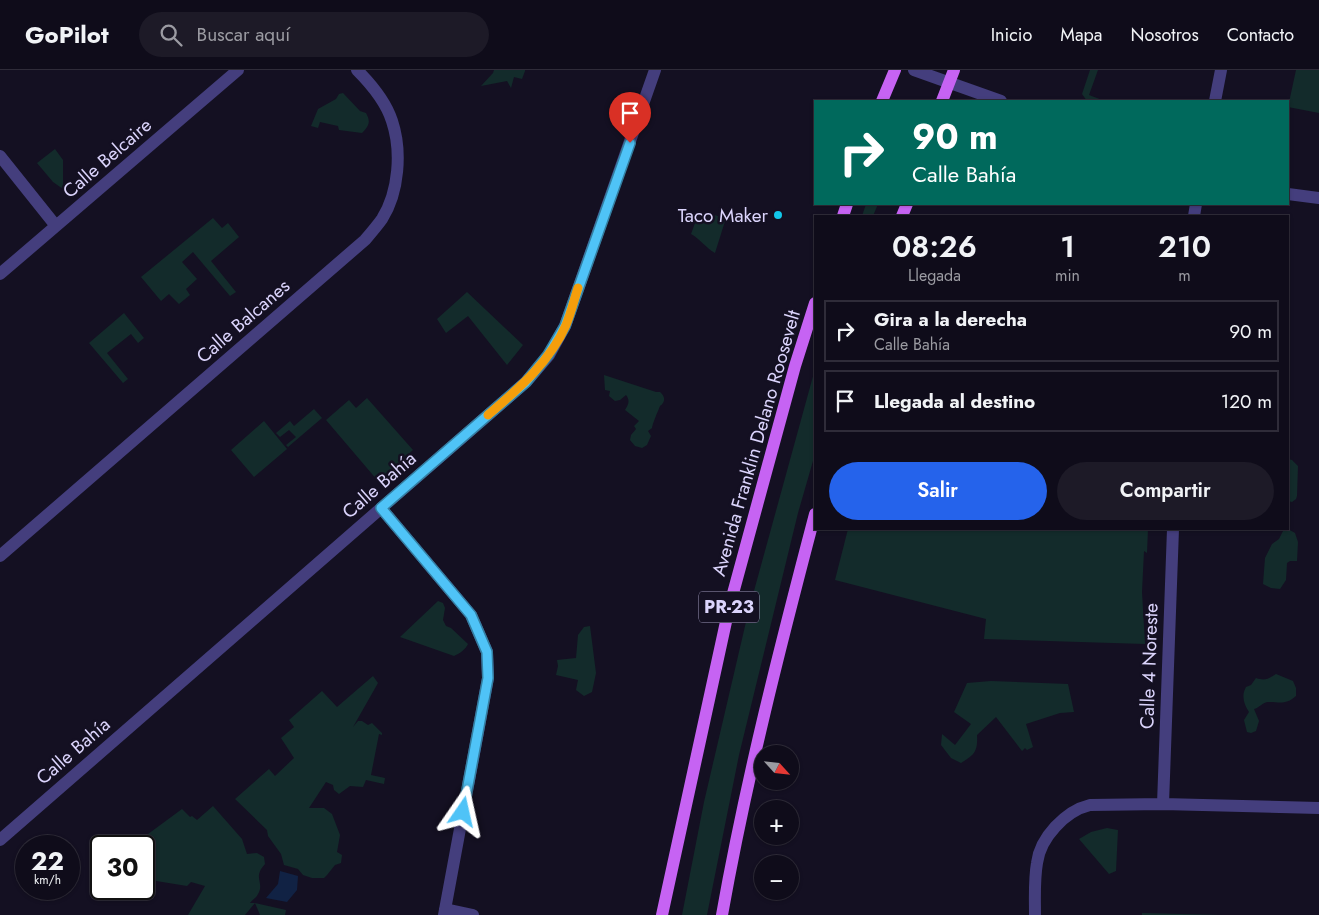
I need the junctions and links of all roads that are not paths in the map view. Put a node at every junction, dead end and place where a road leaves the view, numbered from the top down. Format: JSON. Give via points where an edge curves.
{"nodes":[{"id":1,"x":238,"y":70,"type":"edge"},
{"id":2,"x":357,"y":70,"type":"edge"},
{"id":3,"x":656,"y":70,"type":"edge"},
{"id":4,"x":894,"y":70,"type":"edge"},
{"id":5,"x":914,"y":70,"type":"edge"},
{"id":6,"x":1221,"y":70,"type":"edge"},
{"id":7,"x":951,"y":76,"type":"edge"},
{"id":8,"x":882,"y":100,"type":"edge"},
{"id":9,"x":942,"y":100,"type":"edge"},
{"id":10,"x":999,"y":100,"type":"edge"},
{"id":11,"x":1215,"y":100,"type":"edge"},
{"id":12,"x":0,"y":156,"type":"edge"},
{"id":13,"x":1289,"y":194,"type":"edge"},
{"id":14,"x":1319,"y":198,"type":"edge"},
{"id":15,"x":56,"y":226,"type":"junction"},
{"id":16,"x":0,"y":274,"type":"edge"},
{"id":17,"x":814,"y":306,"type":"edge"},
{"id":18,"x":381,"y":508,"type":"junction"},
{"id":19,"x":814,"y":518,"type":"edge"},
{"id":20,"x":1173,"y":530,"type":"edge"},
{"id":21,"x":0,"y":556,"type":"edge"},
{"id":22,"x":1163,"y":804,"type":"junction"},
{"id":23,"x":1319,"y":808,"type":"edge"},
{"id":24,"x":0,"y":840,"type":"edge"},
{"id":25,"x":444,"y":912,"type":"edge"},
{"id":26,"x":472,"y":915,"type":"edge"},
{"id":27,"x":662,"y":915,"type":"edge"},
{"id":28,"x":722,"y":915,"type":"edge"},
{"id":29,"x":1035,"y":915,"type":"edge"}],
"edges":[{"from":1,"to":15,"type":"street","name":"Calle Belcaire"},
{"from":2,"to":21,"type":"street","name":"Calle Balcanes","via":[[381,99],[397,139],[394,193],[382,219],[365,240]]},
{"from":3,"to":18,"type":"street","name":"Calle Bahía","via":[[565,326],[548,355],[526,382]]},
{"from":4,"to":8,"type":"main road"},
{"from":5,"to":7,"type":"street"},
{"from":6,"to":11,"type":"street"},
{"from":7,"to":9,"type":"main road"},
{"from":7,"to":10,"type":"street"},
{"from":12,"to":15,"type":"street"},
{"from":13,"to":14,"type":"street"},
{"from":15,"to":16,"type":"street","name":"Calle Belcaire"},
{"from":17,"to":27,"type":"main road","name":"Avenida Franklin Delano Roosevelt","number":"PR-23","via":[[729,608]]},
{"from":18,"to":24,"type":"street","name":"Calle Bahía"},
{"from":18,"to":25,"type":"street","via":[[471,615],[487,652],[488,678]]},
{"from":19,"to":28,"type":"main road","number":"PR-23","via":[[759,737]]},
{"from":20,"to":22,"type":"street","name":"Calle 4 Noreste"},
{"from":22,"to":23,"type":"street"},
{"from":22,"to":29,"type":"street","via":[[1090,805],[1065,818],[1039,853]]},
{"from":25,"to":26,"type":"street"}]}
